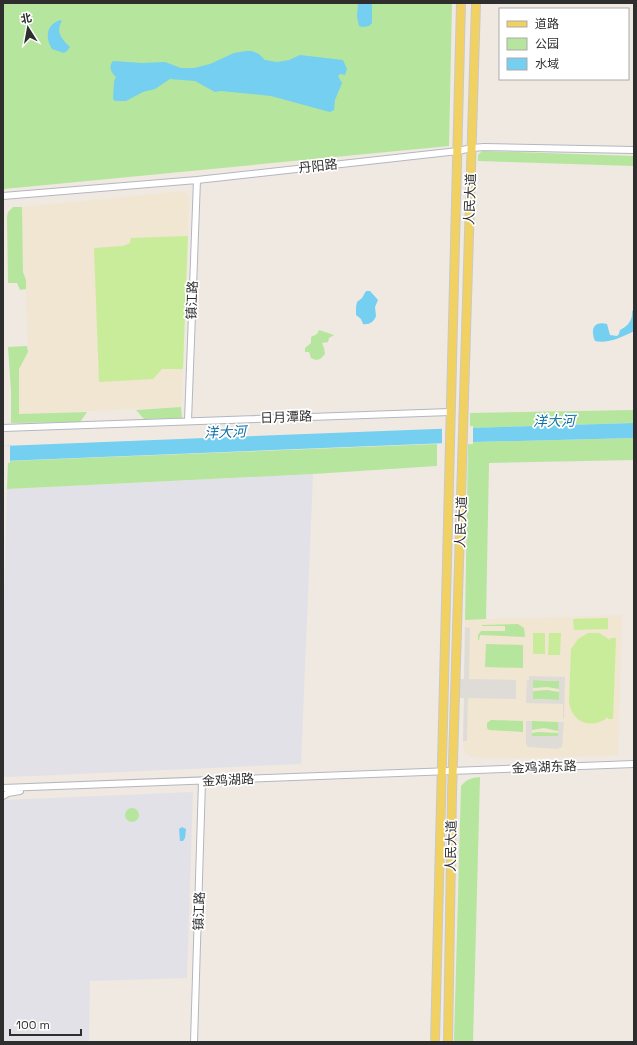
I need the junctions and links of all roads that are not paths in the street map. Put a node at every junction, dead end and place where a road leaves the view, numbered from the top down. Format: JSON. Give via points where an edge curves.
{"nodes":[{"id":1,"x":461,"y":3,"type":"edge"},
{"id":2,"x":476,"y":3,"type":"edge"},
{"id":3,"x":472,"y":148,"type":"junction"},
{"id":4,"x":634,"y":150,"type":"edge"},
{"id":5,"x":458,"y":151,"type":"junction"},
{"id":6,"x":197,"y":180,"type":"junction"},
{"id":7,"x":457,"y":190,"type":"junction"},
{"id":8,"x":470,"y":192,"type":"junction"},
{"id":9,"x":3,"y":196,"type":"edge"},
{"id":10,"x":450,"y":412,"type":"junction"},
{"id":11,"x":188,"y":421,"type":"junction"},
{"id":12,"x":3,"y":428,"type":"edge"},
{"id":13,"x":443,"y":736,"type":"junction"},
{"id":14,"x":454,"y":736,"type":"junction"},
{"id":15,"x":634,"y":764,"type":"edge"},
{"id":16,"x":453,"y":770,"type":"junction"},
{"id":17,"x":442,"y":771,"type":"junction"},
{"id":18,"x":202,"y":781,"type":"junction"},
{"id":19,"x":39,"y":787,"type":"junction"},
{"id":20,"x":3,"y":788,"type":"edge"},
{"id":21,"x":3,"y":796,"type":"edge"},
{"id":22,"x":441,"y":810,"type":"junction"},
{"id":23,"x":452,"y":811,"type":"junction"},
{"id":24,"x":194,"y":1042,"type":"edge"},
{"id":25,"x":435,"y":1042,"type":"edge"},
{"id":26,"x":448,"y":1042,"type":"edge"}],
"edges":[{"from":1,"to":5,"type":"main road","name":"人民大道"},
{"from":2,"to":3,"type":"main road","name":"人民大道"},
{"from":3,"to":4,"type":"street","name":"丹阳路"},
{"from":3,"to":5,"type":"street","name":"丹阳路"},
{"from":3,"to":8,"type":"main road","name":"人民大道"},
{"from":5,"to":6,"type":"street","name":"丹阳路"},
{"from":5,"to":7,"type":"main road","name":"人民大道"},
{"from":6,"to":9,"type":"street","name":"丹阳路"},
{"from":6,"to":11,"type":"street","name":"镇江路"},
{"from":7,"to":8,"type":"main road","via":[[465,186]]},
{"from":7,"to":10,"type":"main road","name":"人民大道"},
{"from":8,"to":14,"type":"main road","name":"人民大道"},
{"from":10,"to":11,"type":"street","name":"日月潭路"},
{"from":10,"to":13,"type":"main road","name":"人民大道"},
{"from":11,"to":12,"type":"street","name":"日月潭路"},
{"from":13,"to":14,"type":"main road","via":[[449,740]]},
{"from":13,"to":17,"type":"main road","name":"人民大道"},
{"from":14,"to":16,"type":"main road","name":"人民大道"},
{"from":15,"to":16,"type":"street","name":"金鸡湖东路"},
{"from":16,"to":17,"type":"street","name":"金鸡湖路"},
{"from":16,"to":23,"type":"main road","name":"人民大道"},
{"from":17,"to":18,"type":"street","name":"金鸡湖路"},
{"from":17,"to":22,"type":"main road","name":"人民大道"},
{"from":18,"to":19,"type":"street","name":"金鸡湖路"},
{"from":18,"to":24,"type":"street","name":"镇江路"},
{"from":19,"to":20,"type":"street","name":"金鸡湖路"},
{"from":19,"to":21,"type":"street"},
{"from":22,"to":23,"type":"main road","via":[[445,807]]},
{"from":22,"to":25,"type":"main road","name":"人民大道"},
{"from":23,"to":26,"type":"main road","name":"人民大道"}]}
